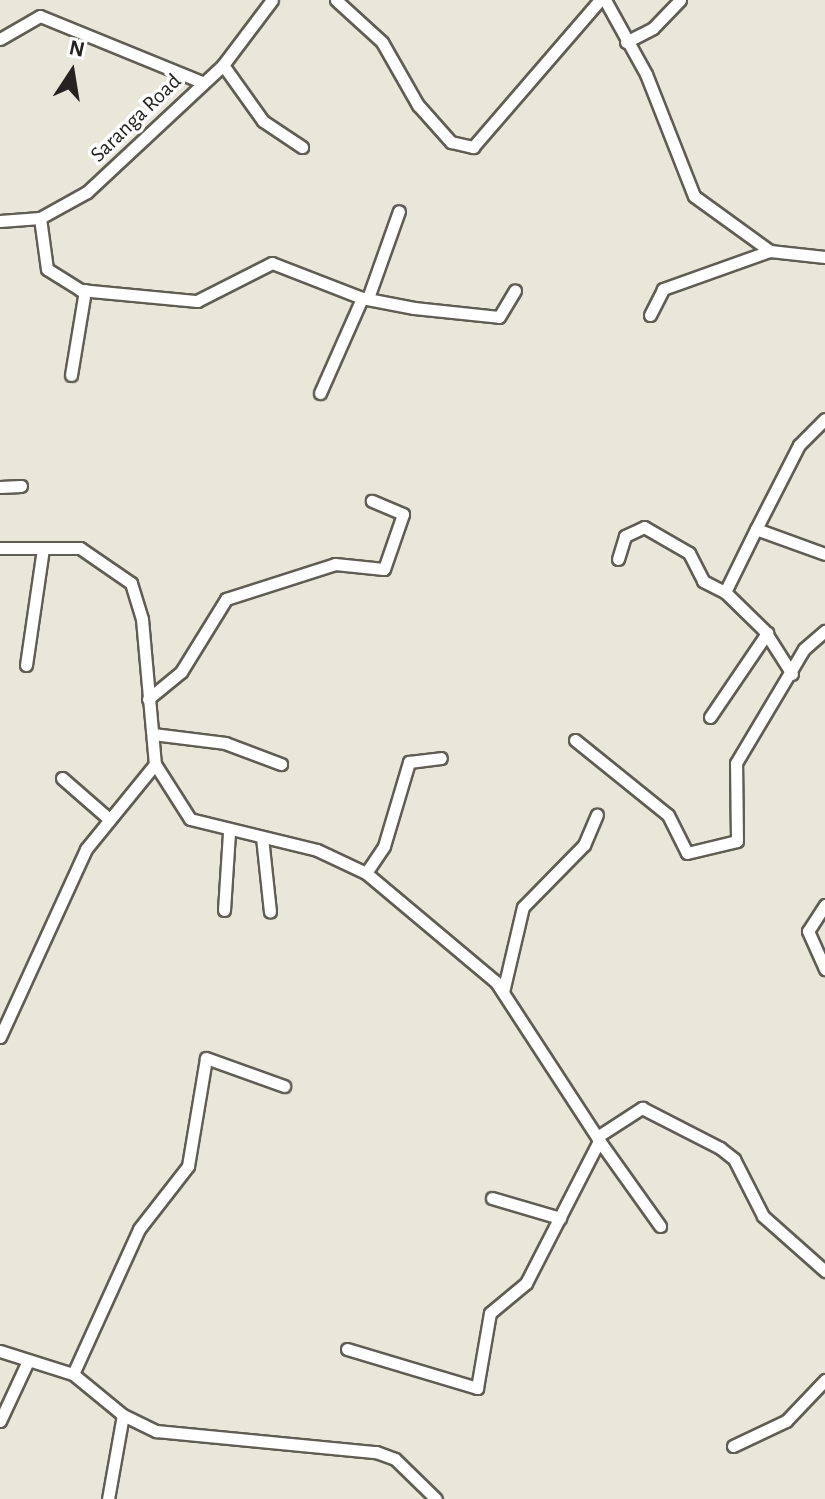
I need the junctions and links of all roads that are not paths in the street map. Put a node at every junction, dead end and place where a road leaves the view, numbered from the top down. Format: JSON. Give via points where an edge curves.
{"nodes":[{"id":1,"x":272,"y":0,"type":"edge"},
{"id":2,"x":336,"y":0,"type":"edge"},
{"id":3,"x":603,"y":0,"type":"edge"},
{"id":4,"x":680,"y":0,"type":"edge"},
{"id":5,"x":0,"y":39,"type":"edge"},
{"id":6,"x":626,"y":42,"type":"junction"},
{"id":7,"x":223,"y":65,"type":"junction"},
{"id":8,"x":202,"y":82,"type":"junction"},
{"id":9,"x":302,"y":147,"type":"dead end"},
{"id":10,"x":399,"y":211,"type":"dead end"},
{"id":11,"x":40,"y":218,"type":"junction"},
{"id":12,"x":0,"y":221,"type":"edge"},
{"id":13,"x":770,"y":251,"type":"junction"},
{"id":14,"x":825,"y":257,"type":"edge"},
{"id":15,"x":85,"y":290,"type":"junction"},
{"id":16,"x":515,"y":290,"type":"dead end"},
{"id":17,"x":365,"y":298,"type":"junction"},
{"id":18,"x":650,"y":315,"type":"dead end"},
{"id":19,"x":71,"y":375,"type":"dead end"},
{"id":20,"x":320,"y":393,"type":"dead end"},
{"id":21,"x":825,"y":419,"type":"edge"},
{"id":22,"x":21,"y":486,"type":"dead end"},
{"id":23,"x":0,"y":487,"type":"edge"},
{"id":24,"x":372,"y":501,"type":"dead end"},
{"id":25,"x":756,"y":529,"type":"junction"},
{"id":26,"x":0,"y":548,"type":"edge"},
{"id":27,"x":43,"y":549,"type":"junction"},
{"id":28,"x":825,"y":554,"type":"edge"},
{"id":29,"x":618,"y":559,"type":"dead end"},
{"id":30,"x":725,"y":592,"type":"junction"},
{"id":31,"x":825,"y":631,"type":"edge"},
{"id":32,"x":767,"y":633,"type":"junction"},
{"id":33,"x":26,"y":665,"type":"dead end"},
{"id":34,"x":792,"y":674,"type":"junction"},
{"id":35,"x":148,"y":699,"type":"junction"},
{"id":36,"x":710,"y":717,"type":"dead end"},
{"id":37,"x":153,"y":734,"type":"junction"},
{"id":38,"x":575,"y":740,"type":"dead end"},
{"id":39,"x":441,"y":758,"type":"dead end"},
{"id":40,"x":155,"y":764,"type":"junction"},
{"id":41,"x":281,"y":764,"type":"dead end"},
{"id":42,"x":62,"y":778,"type":"dead end"},
{"id":43,"x":597,"y":815,"type":"dead end"},
{"id":44,"x":109,"y":819,"type":"junction"},
{"id":45,"x":229,"y":832,"type":"junction"},
{"id":46,"x":262,"y":837,"type":"junction"},
{"id":47,"x":366,"y":873,"type":"junction"},
{"id":48,"x":825,"y":905,"type":"edge"},
{"id":49,"x":224,"y":910,"type":"dead end"},
{"id":50,"x":270,"y":912,"type":"dead end"},
{"id":51,"x":825,"y":969,"type":"edge"},
{"id":52,"x":503,"y":992,"type":"junction"},
{"id":53,"x":0,"y":1037,"type":"edge"},
{"id":54,"x":284,"y":1086,"type":"dead end"},
{"id":55,"x":598,"y":1139,"type":"junction"},
{"id":56,"x":492,"y":1198,"type":"dead end"},
{"id":57,"x":560,"y":1218,"type":"junction"},
{"id":58,"x":660,"y":1226,"type":"dead end"},
{"id":59,"x":825,"y":1271,"type":"edge"},
{"id":60,"x":347,"y":1349,"type":"dead end"},
{"id":61,"x":0,"y":1351,"type":"edge"},
{"id":62,"x":28,"y":1361,"type":"junction"},
{"id":63,"x":73,"y":1374,"type":"junction"},
{"id":64,"x":825,"y":1380,"type":"edge"},
{"id":65,"x":123,"y":1415,"type":"junction"},
{"id":66,"x":0,"y":1421,"type":"edge"},
{"id":67,"x":733,"y":1446,"type":"dead end"},
{"id":68,"x":108,"y":1499,"type":"edge"},
{"id":69,"x":436,"y":1499,"type":"edge"}],
"edges":[{"from":1,"to":7,"type":"street","name":"Saranga Road"},
{"from":2,"to":3,"type":"street","via":[[382,42],[418,105],[451,142],[473,147]]},
{"from":3,"to":6,"type":"street"},
{"from":4,"to":6,"type":"street","via":[[653,28]]},
{"from":5,"to":8,"type":"street","via":[[40,16]]},
{"from":6,"to":13,"type":"street","via":[[664,114],[687,187]]},
{"from":7,"to":8,"type":"street","name":"Saranga Road"},
{"from":7,"to":9,"type":"street","via":[[263,121]]},
{"from":8,"to":11,"type":"street","name":"Saranga Road","via":[[121,163]]},
{"from":10,"to":17,"type":"street"},
{"from":11,"to":12,"type":"street","name":"Saranga Road"},
{"from":11,"to":15,"type":"street","via":[[47,269],[59,283]]},
{"from":13,"to":14,"type":"street"},
{"from":13,"to":18,"type":"street","via":[[663,289]]},
{"from":15,"to":17,"type":"street","via":[[197,301],[272,263]]},
{"from":15,"to":19,"type":"street"},
{"from":16,"to":17,"type":"street","via":[[499,317]]},
{"from":17,"to":20,"type":"street"},
{"from":21,"to":25,"type":"street","via":[[799,445]]},
{"from":22,"to":23,"type":"street"},
{"from":24,"to":35,"type":"street","via":[[403,514],[395,553],[384,569],[335,564],[226,599],[181,672]]},
{"from":25,"to":28,"type":"street"},
{"from":25,"to":30,"type":"street"},
{"from":26,"to":27,"type":"street"},
{"from":27,"to":33,"type":"street"},
{"from":27,"to":35,"type":"street","via":[[80,548],[131,583],[142,619]]},
{"from":29,"to":30,"type":"street","via":[[625,536],[644,527],[689,553],[703,581]]},
{"from":30,"to":32,"type":"street"},
{"from":31,"to":34,"type":"street","via":[[809,642]]},
{"from":32,"to":34,"type":"street"},
{"from":32,"to":36,"type":"street"},
{"from":34,"to":38,"type":"street","via":[[734,769],[739,831],[733,843],[687,853],[668,815]]},
{"from":35,"to":37,"type":"street"},
{"from":37,"to":40,"type":"street"},
{"from":37,"to":41,"type":"street","via":[[225,743]]},
{"from":39,"to":47,"type":"street","via":[[409,762],[384,846]]},
{"from":40,"to":44,"type":"street"},
{"from":40,"to":45,"type":"street","via":[[190,819]]},
{"from":42,"to":44,"type":"street"},
{"from":43,"to":52,"type":"street","via":[[584,845],[523,907]]},
{"from":44,"to":53,"type":"street","via":[[79,861]]},
{"from":45,"to":46,"type":"street"},
{"from":45,"to":49,"type":"street"},
{"from":46,"to":47,"type":"street","via":[[317,850]]},
{"from":46,"to":50,"type":"street"},
{"from":47,"to":52,"type":"street","via":[[466,951]]},
{"from":48,"to":51,"type":"street","via":[[808,931]]},
{"from":52,"to":55,"type":"street"},
{"from":54,"to":63,"type":"street","via":[[206,1058],[188,1166],[139,1229]]},
{"from":55,"to":57,"type":"street"},
{"from":55,"to":58,"type":"street"},
{"from":55,"to":59,"type":"street","via":[[642,1108],[720,1148],[734,1159],[763,1216]]},
{"from":56,"to":57,"type":"street"},
{"from":57,"to":60,"type":"street","via":[[526,1283],[490,1313],[473,1391]]},
{"from":61,"to":62,"type":"street"},
{"from":62,"to":63,"type":"street"},
{"from":62,"to":66,"type":"street"},
{"from":63,"to":65,"type":"street"},
{"from":64,"to":67,"type":"street","via":[[786,1421]]},
{"from":65,"to":68,"type":"street"},
{"from":65,"to":69,"type":"street","via":[[177,1436],[376,1452],[395,1459]]}]}
